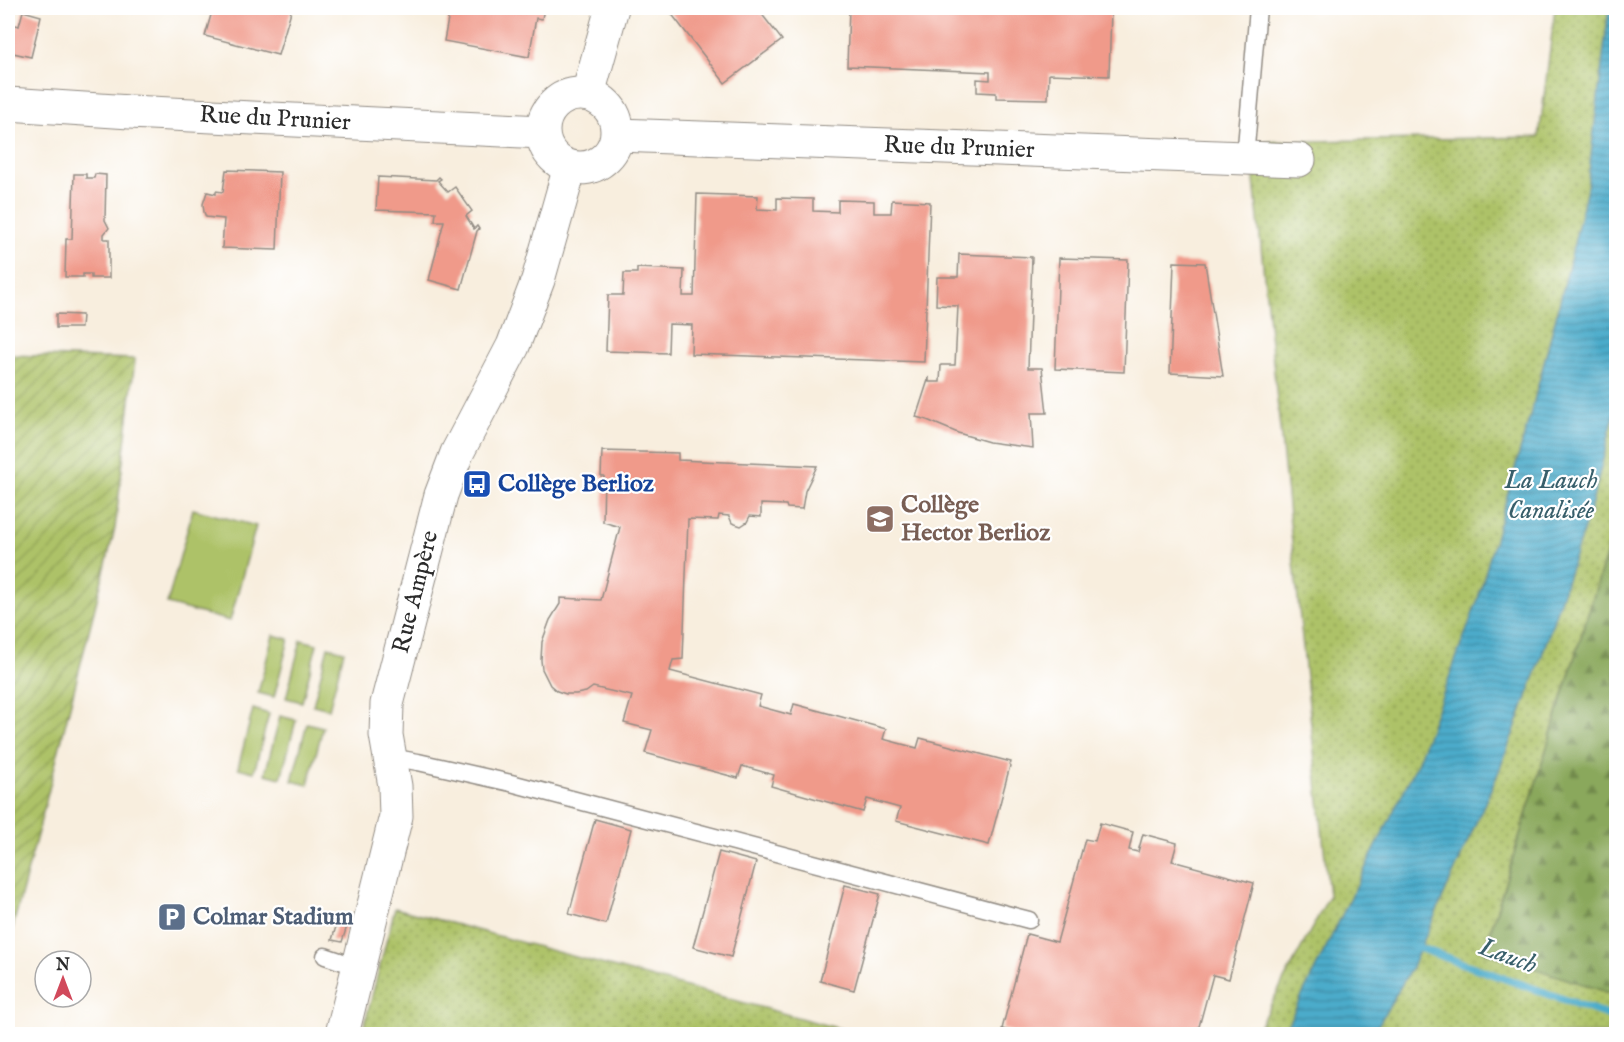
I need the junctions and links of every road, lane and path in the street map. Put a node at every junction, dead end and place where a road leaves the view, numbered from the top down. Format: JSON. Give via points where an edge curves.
{"nodes":[{"id":1,"x":612,"y":8,"type":"edge"},
{"id":2,"x":1258,"y":8,"type":"edge"},
{"id":3,"x":588,"y":94,"type":"junction"},
{"id":4,"x":8,"y":104,"type":"edge"},
{"id":5,"x":542,"y":132,"type":"junction"},
{"id":6,"x":618,"y":135,"type":"junction"},
{"id":7,"x":1245,"y":158,"type":"junction"},
{"id":8,"x":1299,"y":160,"type":"dead end"},
{"id":9,"x":570,"y":167,"type":"junction"},
{"id":10,"x":390,"y":757,"type":"junction"},
{"id":11,"x":1029,"y":920,"type":"dead end"},
{"id":12,"x":325,"y":956,"type":"dead end"},
{"id":13,"x":358,"y":967,"type":"junction"},
{"id":14,"x":342,"y":1035,"type":"edge"}],
"edges":[{"from":1,"to":3,"type":"street"},
{"from":2,"to":7,"type":"lane"},
{"from":3,"to":5,"type":"street","via":[[571,94],[556,102],[545,115]]},
{"from":3,"to":6,"type":"street","via":[[611,109]]},
{"from":4,"to":5,"type":"street","name":"Rue du Prunier"},
{"from":5,"to":9,"type":"street","via":[[546,147],[556,160]]},
{"from":6,"to":7,"type":"street","name":"Rue du Prunier"},
{"from":6,"to":9,"type":"street","via":[[610,155],[592,167]]},
{"from":7,"to":8,"type":"street","name":"Rue du Prunier"},
{"from":9,"to":10,"type":"street","name":"Rue Ampère","via":[[538,280],[513,346],[457,453],[441,495],[387,704]]},
{"from":10,"to":11,"type":"lane","via":[[512,783]]},
{"from":10,"to":13,"type":"street","name":"Rue Ampère","via":[[396,816]]},
{"from":12,"to":13,"type":"lane"},
{"from":13,"to":14,"type":"street","name":"Rue Ampère"}]}
